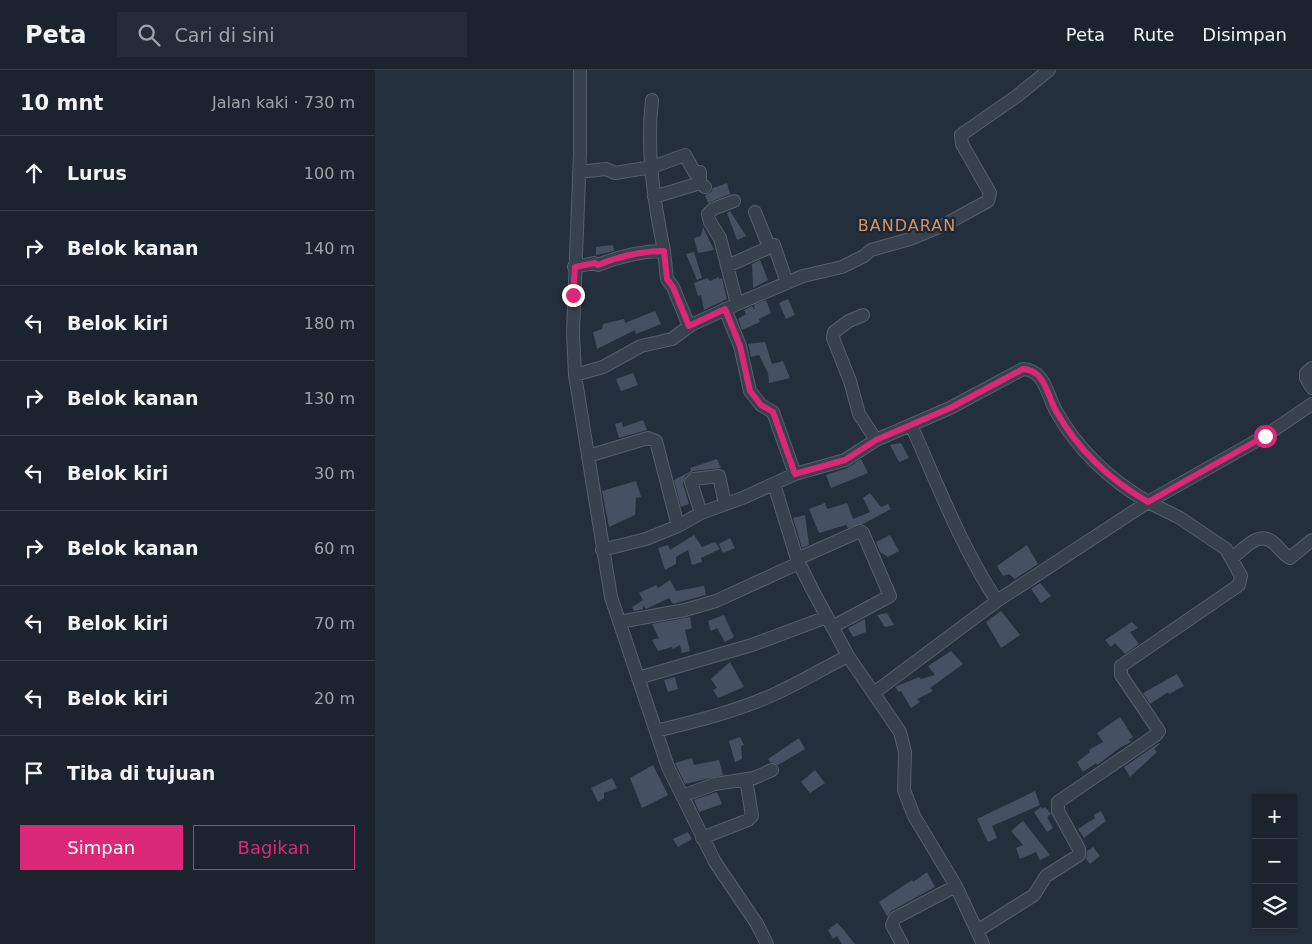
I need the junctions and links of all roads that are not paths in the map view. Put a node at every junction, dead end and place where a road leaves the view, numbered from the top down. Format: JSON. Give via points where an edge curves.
{"nodes":[{"id":1,"x":580,"y":70,"type":"edge"},
{"id":2,"x":1049,"y":70,"type":"edge"},
{"id":3,"x":652,"y":100,"type":"dead end"},
{"id":4,"x":652,"y":167,"type":"junction"},
{"id":5,"x":579,"y":172,"type":"junction"},
{"id":6,"x":654,"y":197,"type":"junction"},
{"id":7,"x":734,"y":201,"type":"dead end"},
{"id":8,"x":755,"y":212,"type":"dead end"},
{"id":9,"x":768,"y":244,"type":"junction"},
{"id":10,"x":664,"y":251,"type":"junction"},
{"id":11,"x":727,"y":266,"type":"junction"},
{"id":12,"x":575,"y":267,"type":"junction"},
{"id":13,"x":787,"y":283,"type":"junction"},
{"id":14,"x":737,"y":304,"type":"junction"},
{"id":15,"x":725,"y":309,"type":"junction"},
{"id":16,"x":863,"y":316,"type":"dead end"},
{"id":17,"x":689,"y":326,"type":"junction"},
{"id":18,"x":1312,"y":368,"type":"edge"},
{"id":19,"x":575,"y":375,"type":"junction"},
{"id":20,"x":1312,"y":388,"type":"edge"},
{"id":21,"x":1312,"y":404,"type":"edge"},
{"id":22,"x":911,"y":425,"type":"junction"},
{"id":23,"x":876,"y":440,"type":"junction"},
{"id":24,"x":588,"y":456,"type":"junction"},
{"id":25,"x":795,"y":474,"type":"junction"},
{"id":26,"x":774,"y":484,"type":"junction"},
{"id":27,"x":1148,"y":502,"type":"junction"},
{"id":28,"x":725,"y":504,"type":"junction"},
{"id":29,"x":701,"y":513,"type":"junction"},
{"id":30,"x":679,"y":526,"type":"junction"},
{"id":31,"x":1312,"y":540,"type":"edge"},
{"id":32,"x":602,"y":550,"type":"junction"},
{"id":33,"x":1232,"y":558,"type":"junction"},
{"id":34,"x":798,"y":561,"type":"junction"},
{"id":35,"x":997,"y":601,"type":"junction"},
{"id":36,"x":619,"y":622,"type":"junction"},
{"id":37,"x":829,"y":622,"type":"junction"},
{"id":38,"x":848,"y":656,"type":"junction"},
{"id":39,"x":638,"y":678,"type":"junction"},
{"id":40,"x":875,"y":692,"type":"junction"},
{"id":41,"x":656,"y":731,"type":"junction"},
{"id":42,"x":772,"y":770,"type":"dead end"},
{"id":43,"x":746,"y":779,"type":"junction"},
{"id":44,"x":682,"y":796,"type":"junction"},
{"id":45,"x":702,"y":838,"type":"junction"},
{"id":46,"x":956,"y":886,"type":"junction"},
{"id":47,"x":977,"y":931,"type":"junction"},
{"id":48,"x":767,"y":944,"type":"edge"},
{"id":49,"x":902,"y":944,"type":"edge"},
{"id":50,"x":983,"y":944,"type":"edge"}],
"edges":[{"from":1,"to":5,"type":"street"},
{"from":2,"to":13,"type":"street","via":[[961,135],[962,144],[990,193],[988,201],[944,225],[871,250],[842,267]]},
{"from":3,"to":4,"type":"street"},
{"from":4,"to":5,"type":"street","via":[[615,173],[606,169]]},
{"from":4,"to":6,"type":"street"},
{"from":4,"to":6,"type":"street","via":[[685,155],[695,173],[700,172],[703,185]]},
{"from":5,"to":12,"type":"street"},
{"from":6,"to":10,"type":"street"},
{"from":7,"to":11,"type":"street","via":[[713,209],[709,214],[720,238]]},
{"from":8,"to":9,"type":"street"},
{"from":9,"to":11,"type":"street","via":[[762,252]]},
{"from":9,"to":13,"type":"street","via":[[775,245]]},
{"from":10,"to":12,"type":"street","via":[[645,251],[598,265]]},
{"from":10,"to":17,"type":"street","via":[[667,279]]},
{"from":11,"to":14,"type":"street"},
{"from":12,"to":19,"type":"street"},
{"from":13,"to":14,"type":"street"},
{"from":14,"to":15,"type":"street"},
{"from":15,"to":17,"type":"street"},
{"from":15,"to":25,"type":"street","via":[[740,346],[750,391],[761,405],[773,412]]},
{"from":16,"to":23,"type":"street","via":[[834,332],[833,338],[859,414]]},
{"from":17,"to":19,"type":"street","via":[[672,339],[641,346],[603,367]]},
{"from":18,"to":20,"type":"street","via":[[1306,373]]},
{"from":19,"to":24,"type":"street"},
{"from":21,"to":27,"type":"street","via":[[1265,436]]},
{"from":22,"to":23,"type":"street"},
{"from":22,"to":27,"type":"street","via":[[1023,369],[1031,370],[1039,374],[1057,412],[1091,458],[1121,486]]},
{"from":22,"to":35,"type":"street","via":[[950,514]]},
{"from":23,"to":25,"type":"street","via":[[845,460]]},
{"from":24,"to":30,"type":"street","via":[[648,438],[657,441]]},
{"from":24,"to":32,"type":"street"},
{"from":25,"to":26,"type":"street"},
{"from":26,"to":28,"type":"street"},
{"from":26,"to":34,"type":"street"},
{"from":27,"to":33,"type":"street","via":[[1180,518],[1226,549]]},
{"from":27,"to":35,"type":"street"},
{"from":28,"to":29,"type":"street"},
{"from":28,"to":29,"type":"street","via":[[719,476],[694,479],[691,482]]},
{"from":29,"to":30,"type":"street"},
{"from":30,"to":32,"type":"street","via":[[646,539]]},
{"from":31,"to":33,"type":"street","via":[[1290,558],[1264,536]]},
{"from":32,"to":36,"type":"street"},
{"from":33,"to":47,"type":"street","via":[[1241,576],[1239,585],[1121,666],[1121,675],[1159,731],[1058,802],[1058,810],[1079,849],[1079,855],[1046,876],[1035,895]]},
{"from":34,"to":36,"type":"street","via":[[716,601]]},
{"from":34,"to":37,"type":"street"},
{"from":34,"to":37,"type":"street","via":[[859,531],[863,533],[890,596]]},
{"from":35,"to":40,"type":"street"},
{"from":36,"to":39,"type":"street"},
{"from":37,"to":38,"type":"street"},
{"from":37,"to":39,"type":"street"},
{"from":38,"to":40,"type":"street"},
{"from":38,"to":41,"type":"street","via":[[755,702]]},
{"from":39,"to":41,"type":"street"},
{"from":40,"to":46,"type":"street","via":[[900,732],[905,752],[904,790],[914,816]]},
{"from":41,"to":44,"type":"street"},
{"from":42,"to":43,"type":"street"},
{"from":43,"to":44,"type":"street","via":[[715,784]]},
{"from":43,"to":45,"type":"street","via":[[752,816]]},
{"from":44,"to":45,"type":"street"},
{"from":45,"to":48,"type":"street"},
{"from":46,"to":47,"type":"street"},
{"from":46,"to":49,"type":"street","via":[[895,918],[892,925]]},
{"from":47,"to":50,"type":"street"}]}
